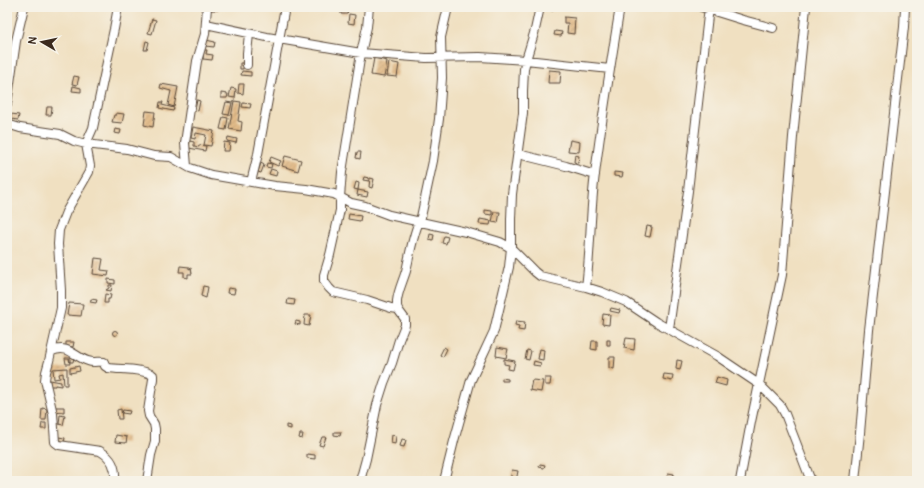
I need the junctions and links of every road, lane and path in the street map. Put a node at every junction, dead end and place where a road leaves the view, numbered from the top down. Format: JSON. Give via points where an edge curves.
{"nodes":[{"id":1,"x":24,"y":7,"type":"edge"},
{"id":2,"x":118,"y":7,"type":"edge"},
{"id":3,"x":207,"y":7,"type":"edge"},
{"id":4,"x":285,"y":7,"type":"edge"},
{"id":5,"x":369,"y":7,"type":"edge"},
{"id":6,"x":448,"y":7,"type":"edge"},
{"id":7,"x":540,"y":7,"type":"edge"},
{"id":8,"x":620,"y":7,"type":"edge"},
{"id":9,"x":806,"y":7,"type":"edge"},
{"id":10,"x":905,"y":7,"type":"edge"},
{"id":11,"x":706,"y":8,"type":"edge"},
{"id":12,"x":206,"y":24,"type":"junction"},
{"id":13,"x":773,"y":28,"type":"dead end"},
{"id":14,"x":249,"y":34,"type":"junction"},
{"id":15,"x":279,"y":39,"type":"junction"},
{"id":16,"x":361,"y":53,"type":"junction"},
{"id":17,"x":441,"y":58,"type":"junction"},
{"id":18,"x":526,"y":60,"type":"junction"},
{"id":19,"x":247,"y":65,"type":"dead end"},
{"id":20,"x":610,"y":69,"type":"junction"},
{"id":21,"x":7,"y":104,"type":"edge"},
{"id":22,"x":7,"y":124,"type":"edge"},
{"id":23,"x":86,"y":144,"type":"junction"},
{"id":24,"x":518,"y":154,"type":"junction"},
{"id":25,"x":187,"y":166,"type":"junction"},
{"id":26,"x":595,"y":175,"type":"junction"},
{"id":27,"x":251,"y":182,"type":"junction"},
{"id":28,"x":340,"y":197,"type":"junction"},
{"id":29,"x":418,"y":222,"type":"junction"},
{"id":30,"x":511,"y":248,"type":"junction"},
{"id":31,"x":586,"y":287,"type":"junction"},
{"id":32,"x":398,"y":309,"type":"junction"},
{"id":33,"x":669,"y":329,"type":"junction"},
{"id":34,"x":52,"y":351,"type":"junction"},
{"id":35,"x":760,"y":385,"type":"junction"},
{"id":36,"x":115,"y":481,"type":"edge"},
{"id":37,"x":147,"y":481,"type":"edge"},
{"id":38,"x":360,"y":481,"type":"edge"},
{"id":39,"x":444,"y":481,"type":"edge"},
{"id":40,"x":740,"y":481,"type":"edge"},
{"id":41,"x":811,"y":481,"type":"edge"},
{"id":42,"x":855,"y":481,"type":"edge"}],
"edges":[{"from":1,"to":21,"type":"street","via":[[16,41]]},
{"from":2,"to":23,"type":"street","via":[[93,128]]},
{"from":3,"to":12,"type":"street"},
{"from":4,"to":15,"type":"street"},
{"from":5,"to":16,"type":"street"},
{"from":6,"to":17,"type":"street"},
{"from":7,"to":18,"type":"street"},
{"from":8,"to":20,"type":"street"},
{"from":9,"to":35,"type":"street","via":[[782,275]]},
{"from":10,"to":42,"type":"street"},
{"from":11,"to":13,"type":"street"},
{"from":11,"to":33,"type":"street","via":[[688,191]]},
{"from":12,"to":14,"type":"street"},
{"from":12,"to":25,"type":"street","via":[[197,61],[185,143]]},
{"from":14,"to":15,"type":"street"},
{"from":14,"to":19,"type":"street"},
{"from":15,"to":16,"type":"street"},
{"from":15,"to":27,"type":"street"},
{"from":16,"to":17,"type":"street"},
{"from":16,"to":28,"type":"street"},
{"from":17,"to":18,"type":"street"},
{"from":17,"to":29,"type":"street","via":[[437,139]]},
{"from":18,"to":20,"type":"street"},
{"from":18,"to":24,"type":"street"},
{"from":20,"to":26,"type":"street"},
{"from":22,"to":23,"type":"street","via":[[60,134]]},
{"from":23,"to":25,"type":"street","via":[[171,157]]},
{"from":23,"to":34,"type":"street","via":[[90,172],[66,212],[59,230],[62,299]]},
{"from":24,"to":26,"type":"street"},
{"from":24,"to":30,"type":"street","via":[[510,220]]},
{"from":25,"to":27,"type":"street","via":[[211,175]]},
{"from":26,"to":31,"type":"street"},
{"from":27,"to":28,"type":"street","via":[[327,192]]},
{"from":28,"to":29,"type":"street","via":[[351,203]]},
{"from":28,"to":32,"type":"street","via":[[340,210],[324,281],[333,292]]},
{"from":29,"to":30,"type":"street","via":[[482,236]]},
{"from":29,"to":32,"type":"street","via":[[397,298]]},
{"from":30,"to":31,"type":"street","via":[[540,276]]},
{"from":30,"to":39,"type":"street","via":[[494,331],[472,380]]},
{"from":31,"to":33,"type":"street","via":[[626,302]]},
{"from":32,"to":38,"type":"street","via":[[405,319],[405,325],[377,405]]},
{"from":33,"to":35,"type":"street","via":[[717,356]]},
{"from":34,"to":36,"type":"street","via":[[45,380],[53,414],[55,442],[59,445],[100,451],[109,457],[115,470]]},
{"from":34,"to":37,"type":"street","via":[[68,350],[87,361],[104,362],[108,368],[136,370],[152,375],[148,411],[154,424],[155,441]]},
{"from":35,"to":40,"type":"street"},
{"from":35,"to":41,"type":"street","via":[[786,414]]}]}
